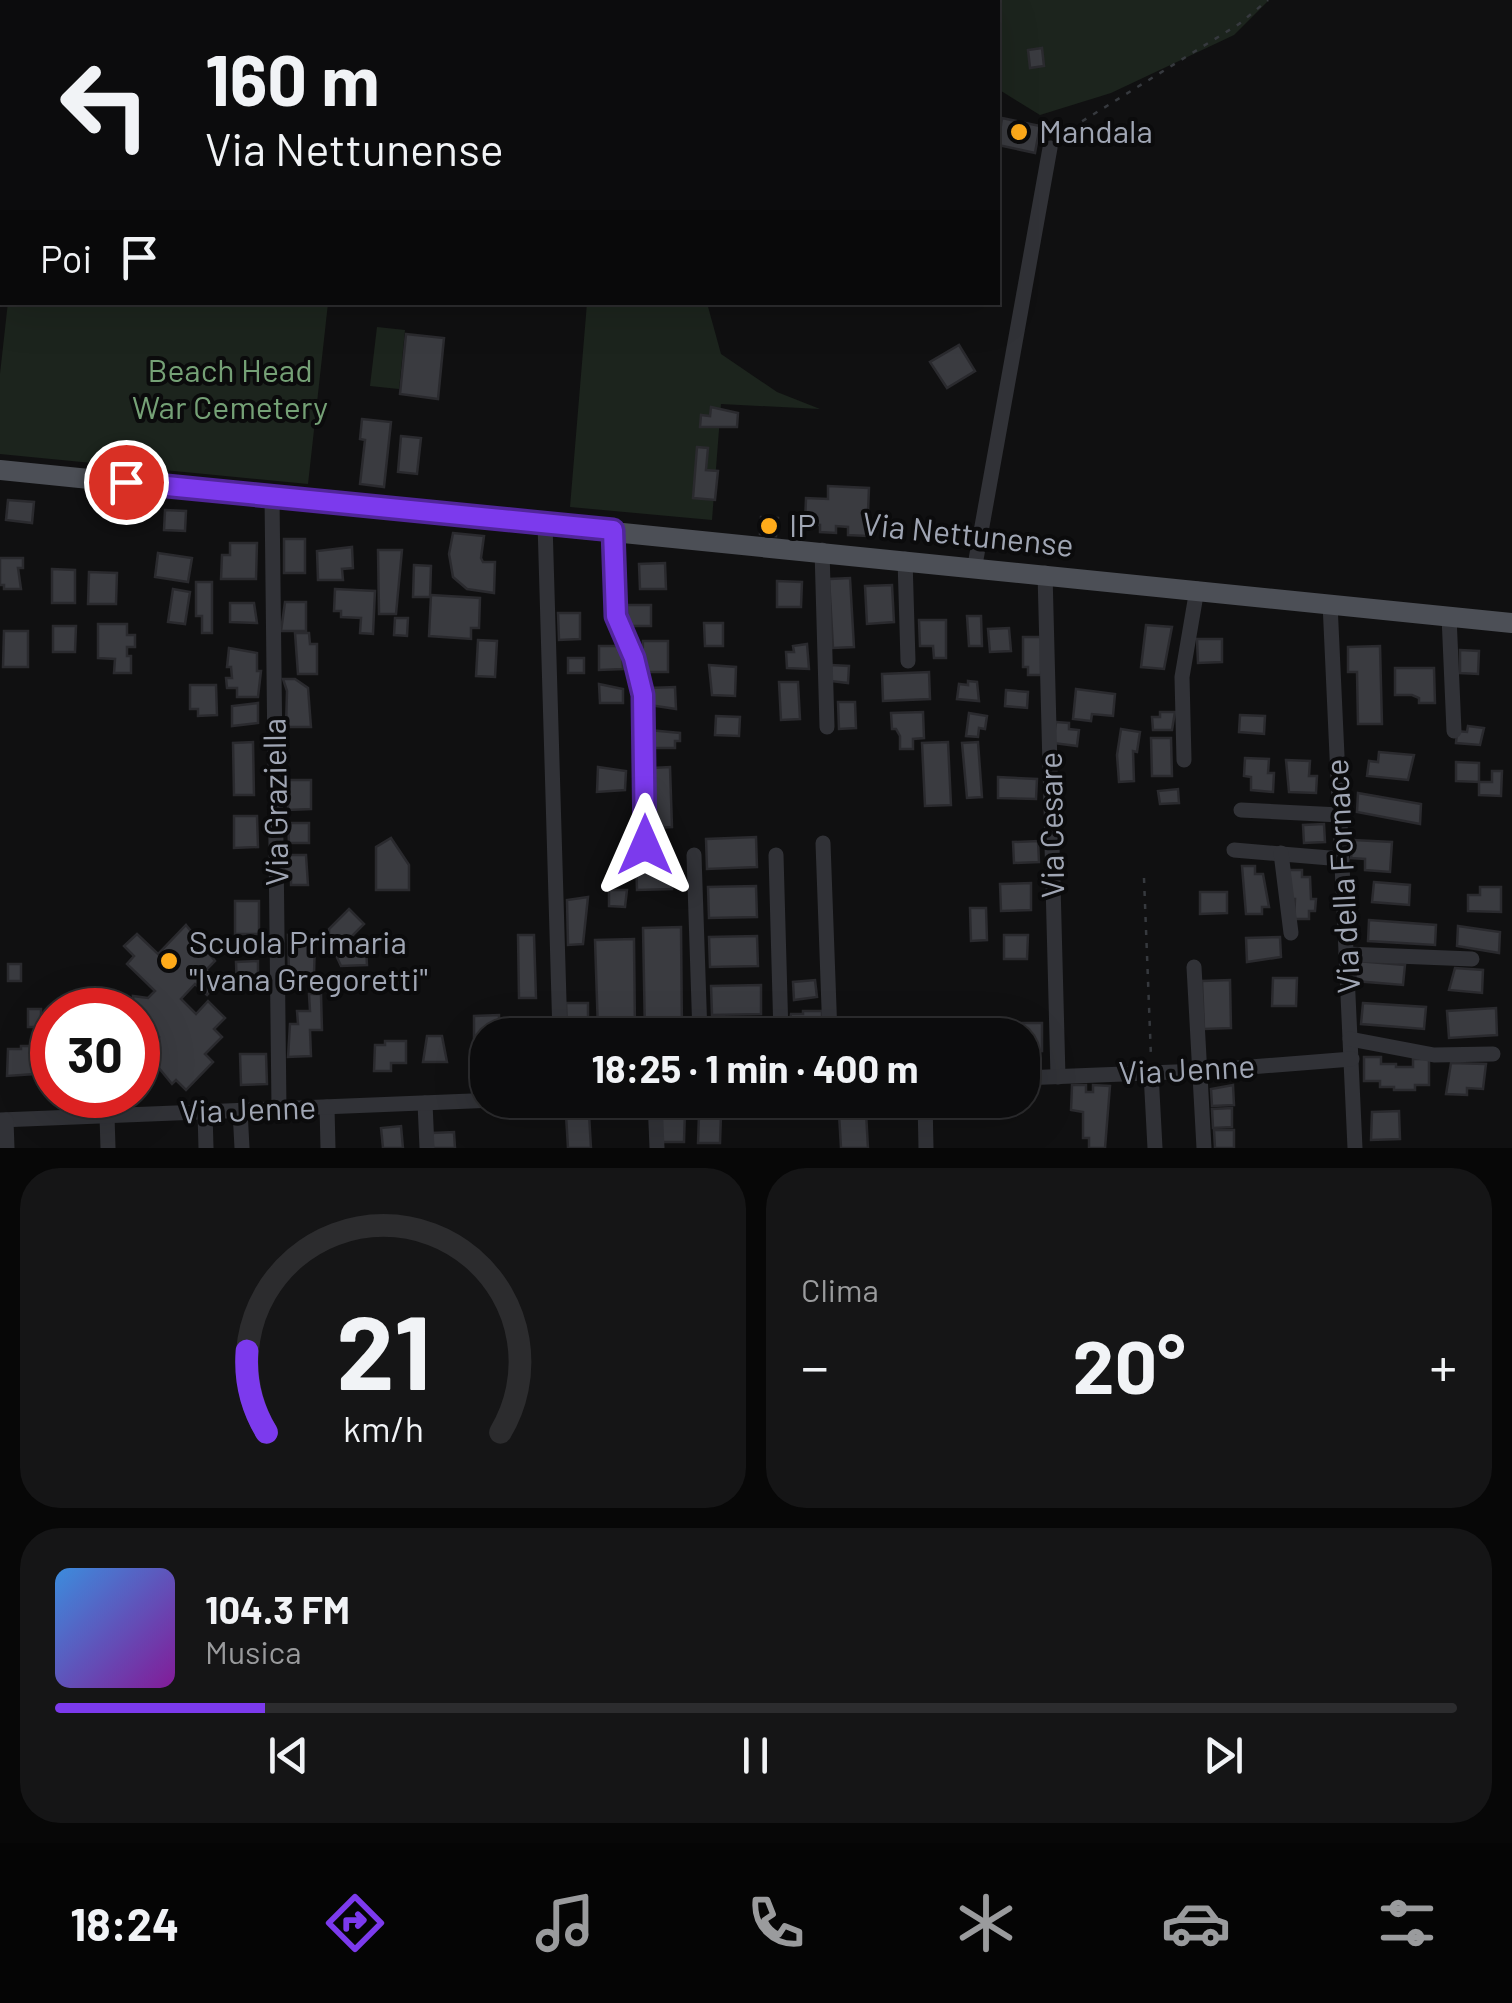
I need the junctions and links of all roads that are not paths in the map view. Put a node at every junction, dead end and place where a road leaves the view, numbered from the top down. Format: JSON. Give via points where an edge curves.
{"nodes":[{"id":1,"x":1050,"y":148,"type":"road end"},
{"id":2,"x":0,"y":470,"type":"edge"},
{"id":3,"x":272,"y":496,"type":"junction"},
{"id":4,"x":545,"y":523,"type":"junction"},
{"id":5,"x":613,"y":530,"type":"junction"},
{"id":6,"x":822,"y":550,"type":"junction"},
{"id":7,"x":905,"y":558,"type":"junction"},
{"id":8,"x":974,"y":566,"type":"junction"},
{"id":9,"x":1045,"y":573,"type":"junction"},
{"id":10,"x":1197,"y":589,"type":"junction"},
{"id":11,"x":1330,"y":603,"type":"junction"},
{"id":12,"x":1448,"y":616,"type":"junction"},
{"id":13,"x":1512,"y":623,"type":"edge"},
{"id":14,"x":908,"y":661,"type":"dead end"},
{"id":15,"x":827,"y":726,"type":"dead end"},
{"id":16,"x":1454,"y":731,"type":"dead end"},
{"id":17,"x":1184,"y":760,"type":"dead end"},
{"id":18,"x":1240,"y":810,"type":"dead end"},
{"id":19,"x":1340,"y":814,"type":"junction"},
{"id":20,"x":823,"y":843,"type":"dead end"},
{"id":21,"x":645,"y":845,"type":"dead end"},
{"id":22,"x":1234,"y":850,"type":"dead end"},
{"id":23,"x":1281,"y":853,"type":"junction"},
{"id":24,"x":776,"y":855,"type":"dead end"},
{"id":25,"x":694,"y":856,"type":"dead end"},
{"id":26,"x":1342,"y":859,"type":"junction"},
{"id":27,"x":1291,"y":933,"type":"dead end"},
{"id":28,"x":1346,"y":954,"type":"junction"},
{"id":29,"x":1472,"y":958,"type":"dead end"},
{"id":30,"x":1194,"y":967,"type":"dead end"},
{"id":31,"x":560,"y":1018,"type":"edge"},
{"id":32,"x":699,"y":1018,"type":"edge"},
{"id":33,"x":781,"y":1018,"type":"edge"},
{"id":34,"x":829,"y":1018,"type":"edge"},
{"id":35,"x":1350,"y":1038,"type":"junction"},
{"id":36,"x":1493,"y":1054,"type":"dead end"},
{"id":37,"x":1352,"y":1059,"type":"junction"},
{"id":38,"x":1200,"y":1071,"type":"junction"},
{"id":39,"x":1151,"y":1073,"type":"junction"},
{"id":40,"x":1058,"y":1077,"type":"junction"},
{"id":41,"x":1040,"y":1078,"type":"edge"},
{"id":42,"x":470,"y":1101,"type":"edge"},
{"id":43,"x":420,"y":1103,"type":"junction"},
{"id":44,"x":327,"y":1107,"type":"junction"},
{"id":45,"x":279,"y":1109,"type":"junction"},
{"id":46,"x":240,"y":1110,"type":"junction"},
{"id":47,"x":205,"y":1112,"type":"junction"},
{"id":48,"x":160,"y":1114,"type":"edge"},
{"id":49,"x":55,"y":1118,"type":"edge"},
{"id":50,"x":107,"y":1118,"type":"edge"},
{"id":51,"x":656,"y":1118,"type":"edge"},
{"id":52,"x":925,"y":1118,"type":"edge"},
{"id":53,"x":3,"y":1120,"type":"edge"},
{"id":54,"x":8,"y":1148,"type":"edge"},
{"id":55,"x":108,"y":1148,"type":"edge"},
{"id":56,"x":206,"y":1148,"type":"edge"},
{"id":57,"x":242,"y":1148,"type":"edge"},
{"id":58,"x":328,"y":1148,"type":"edge"},
{"id":59,"x":417,"y":1148,"type":"edge"},
{"id":60,"x":427,"y":1148,"type":"edge"},
{"id":61,"x":657,"y":1148,"type":"edge"},
{"id":62,"x":926,"y":1148,"type":"edge"},
{"id":63,"x":1155,"y":1148,"type":"edge"},
{"id":64,"x":1204,"y":1148,"type":"edge"},
{"id":65,"x":1356,"y":1148,"type":"edge"}],
"edges":[{"from":1,"to":8,"type":"street"},
{"from":2,"to":3,"type":"main road","name":"Via Nettunense"},
{"from":3,"to":4,"type":"main road","name":"Via Nettunense"},
{"from":3,"to":45,"type":"street","name":"Via Graziella"},
{"from":4,"to":5,"type":"main road","name":"Via Nettunense"},
{"from":4,"to":31,"type":"street"},
{"from":5,"to":6,"type":"main road","name":"Via Nettunense"},
{"from":5,"to":21,"type":"street","via":[[616,616],[643,695]]},
{"from":6,"to":7,"type":"main road","name":"Via Nettunense"},
{"from":6,"to":15,"type":"street"},
{"from":7,"to":8,"type":"main road","name":"Via Nettunense"},
{"from":7,"to":14,"type":"street"},
{"from":8,"to":9,"type":"main road","name":"Via Nettunense"},
{"from":9,"to":10,"type":"main road","name":"Via Nettunense"},
{"from":9,"to":40,"type":"street","name":"Via Cesare"},
{"from":10,"to":11,"type":"main road","name":"Via Nettunense"},
{"from":10,"to":17,"type":"street","via":[[1182,676]]},
{"from":11,"to":12,"type":"main road","name":"Via Nettunense"},
{"from":11,"to":19,"type":"street","name":"Via della Fornace"},
{"from":12,"to":13,"type":"main road","name":"Via Nettunense"},
{"from":12,"to":16,"type":"street"},
{"from":18,"to":19,"type":"street"},
{"from":19,"to":26,"type":"street","name":"Via della Fornace"},
{"from":20,"to":34,"type":"street"},
{"from":22,"to":23,"type":"street"},
{"from":23,"to":26,"type":"street"},
{"from":23,"to":27,"type":"street"},
{"from":24,"to":33,"type":"street"},
{"from":25,"to":32,"type":"street"},
{"from":26,"to":28,"type":"street","name":"Via della Fornace"},
{"from":28,"to":29,"type":"street"},
{"from":28,"to":35,"type":"street","name":"Via della Fornace"},
{"from":30,"to":38,"type":"street"},
{"from":35,"to":36,"type":"street","via":[[1434,1055]]},
{"from":35,"to":37,"type":"street","name":"Via della Fornace"},
{"from":37,"to":38,"type":"street","name":"Via Jenne"},
{"from":37,"to":65,"type":"street","name":"Via della Fornace"},
{"from":38,"to":39,"type":"street","name":"Via Jenne"},
{"from":38,"to":64,"type":"street"},
{"from":39,"to":40,"type":"street","name":"Via Jenne"},
{"from":39,"to":63,"type":"street"},
{"from":40,"to":41,"type":"street","name":"Via Jenne"},
{"from":42,"to":43,"type":"street","name":"Via Jenne"},
{"from":43,"to":44,"type":"street","name":"Via Jenne"},
{"from":43,"to":59,"type":"street"},
{"from":43,"to":60,"type":"street"},
{"from":44,"to":45,"type":"street","name":"Via Jenne"},
{"from":44,"to":58,"type":"street"},
{"from":45,"to":46,"type":"street","name":"Via Jenne"},
{"from":46,"to":47,"type":"street","name":"Via Jenne"},
{"from":46,"to":57,"type":"street"},
{"from":47,"to":48,"type":"street","name":"Via Jenne"},
{"from":47,"to":56,"type":"street"},
{"from":49,"to":53,"type":"street","name":"Via Jenne"},
{"from":50,"to":55,"type":"street"},
{"from":51,"to":61,"type":"street"},
{"from":52,"to":62,"type":"street"},
{"from":53,"to":54,"type":"street"}]}
